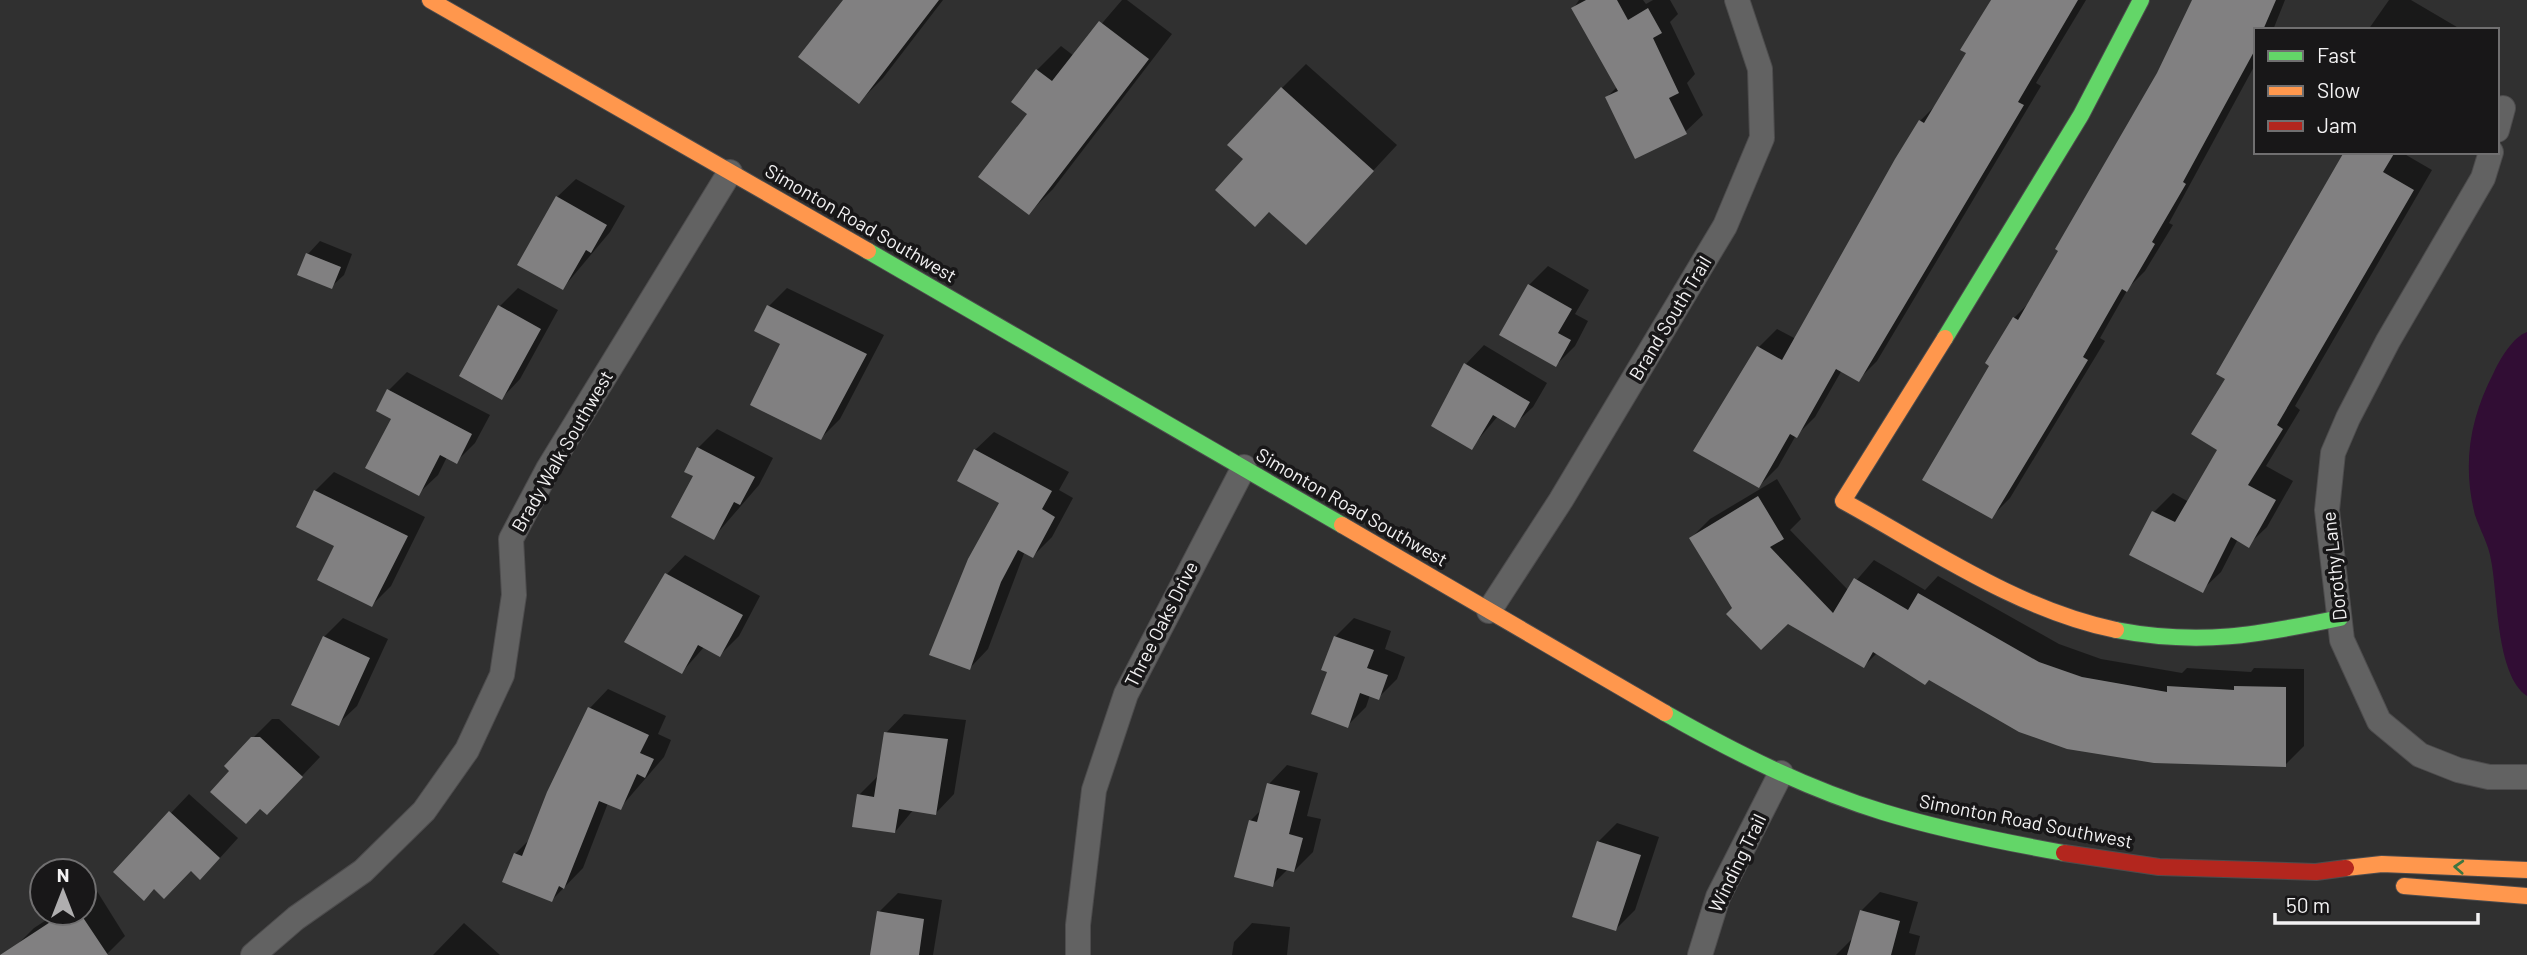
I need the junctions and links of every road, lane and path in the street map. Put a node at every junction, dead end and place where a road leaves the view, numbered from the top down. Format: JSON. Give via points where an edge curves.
{"nodes":[{"id":1,"x":430,"y":0,"type":"edge"},
{"id":2,"x":1737,"y":0,"type":"edge"},
{"id":3,"x":2141,"y":0,"type":"edge"},
{"id":4,"x":2490,"y":154,"type":"edge"},
{"id":5,"x":730,"y":172,"type":"junction"},
{"id":6,"x":1244,"y":467,"type":"junction"},
{"id":7,"x":1489,"y":611,"type":"junction"},
{"id":8,"x":2340,"y":618,"type":"junction"},
{"id":9,"x":1781,"y":773,"type":"junction"},
{"id":10,"x":2527,"y":777,"type":"edge"},
{"id":11,"x":2527,"y":870,"type":"edge"},
{"id":12,"x":2316,"y":872,"type":"junction"},
{"id":13,"x":2367,"y":882,"type":"dead end"},
{"id":14,"x":2392,"y":885,"type":"dead end"},
{"id":15,"x":2527,"y":896,"type":"edge"},
{"id":16,"x":253,"y":955,"type":"edge"},
{"id":17,"x":1079,"y":955,"type":"edge"},
{"id":18,"x":1700,"y":955,"type":"edge"}],
"edges":[{"from":1,"to":5,"type":"street","name":"Simonton Road Southwest"},
{"from":2,"to":7,"type":"street","name":"Brand South Trail","via":[[1760,69],[1762,138],[1726,226]]},
{"from":3,"to":8,"type":"street","via":[[2052,164],[1843,501],[1981,577],[2082,622],[2164,639],[2204,640]]},
{"from":4,"to":8,"type":"street","name":"Dorothy Lane","via":[[2483,178],[2367,379],[2333,453],[2327,510]]},
{"from":5,"to":6,"type":"street","name":"Simonton Road Southwest"},
{"from":5,"to":16,"type":"street","name":"Brady Walk Southwest","via":[[510,539],[514,595],[502,675],[467,750],[424,811],[363,871]]},
{"from":6,"to":7,"type":"street","name":"Simonton Road Southwest"},
{"from":6,"to":17,"type":"street","name":"Three Oaks Drive","via":[[1125,694],[1094,790],[1078,926]]},
{"from":7,"to":9,"type":"street","name":"Simonton Road Southwest","via":[[1681,722]]},
{"from":8,"to":10,"type":"street","name":"Dorothy Lane","via":[[2342,640],[2379,721],[2420,755],[2458,771]]},
{"from":9,"to":12,"type":"street","name":"Simonton Road Southwest","via":[[1931,826],[2080,856],[2192,869]]},
{"from":9,"to":18,"type":"street","name":"Winding Trail","via":[[1718,897]]},
{"from":11,"to":12,"type":"street","name":"Simonton Road Southwest","one_way":true,"via":[[2382,864]]},
{"from":12,"to":13,"type":"street","name":"Simonton Road Southwest"},
{"from":14,"to":15,"type":"street"}]}
